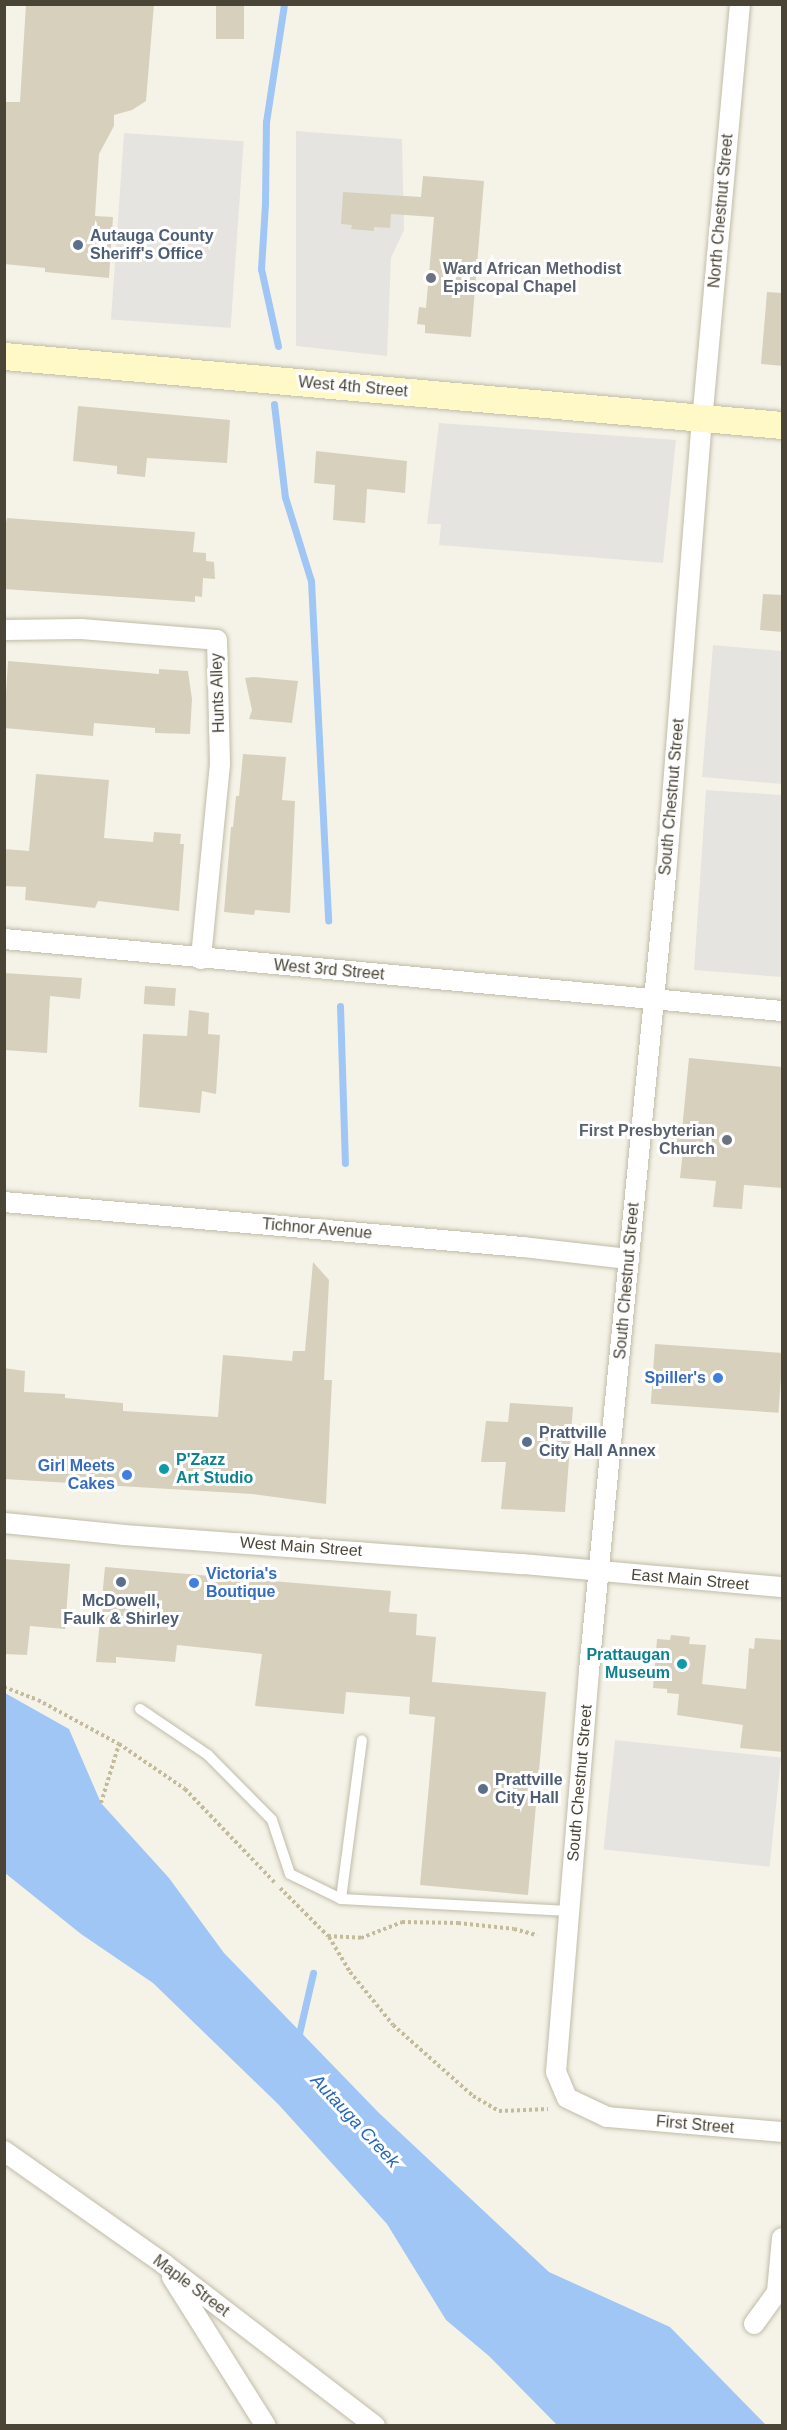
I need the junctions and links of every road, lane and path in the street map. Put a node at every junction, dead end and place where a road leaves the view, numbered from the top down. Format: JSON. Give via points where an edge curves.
{"nodes":[{"id":1,"x":740,"y":4,"type":"edge"},
{"id":2,"x":4,"y":356,"type":"edge"},
{"id":3,"x":702,"y":418,"type":"junction"},
{"id":4,"x":783,"y":425,"type":"edge"},
{"id":5,"x":4,"y":630,"type":"edge"},
{"id":6,"x":4,"y":939,"type":"edge"},
{"id":7,"x":201,"y":958,"type":"junction"},
{"id":8,"x":654,"y":1000,"type":"junction"},
{"id":9,"x":783,"y":1011,"type":"edge"},
{"id":10,"x":4,"y":1202,"type":"edge"},
{"id":11,"x":629,"y":1259,"type":"junction"},
{"id":12,"x":4,"y":1523,"type":"edge"},
{"id":13,"x":598,"y":1572,"type":"junction"},
{"id":14,"x":783,"y":1587,"type":"edge"},
{"id":15,"x":4,"y":1687,"type":"edge"},
{"id":16,"x":140,"y":1709,"type":"dead end"},
{"id":17,"x":362,"y":1740,"type":"dead end"},
{"id":18,"x":101,"y":1803,"type":"dead end"},
{"id":19,"x":341,"y":1899,"type":"junction"},
{"id":20,"x":569,"y":1911,"type":"junction"},
{"id":21,"x":328,"y":1936,"type":"dead end"},
{"id":22,"x":548,"y":2109,"type":"dead end"},
{"id":23,"x":607,"y":2117,"type":"joint"},
{"id":24,"x":783,"y":2132,"type":"edge"},
{"id":25,"x":4,"y":2151,"type":"edge"},
{"id":26,"x":783,"y":2238,"type":"edge"},
{"id":27,"x":164,"y":2264,"type":"junction"},
{"id":28,"x":754,"y":2324,"type":"dead end"},
{"id":29,"x":266,"y":2426,"type":"edge"},
{"id":30,"x":375,"y":2426,"type":"edge"}],
"edges":[{"from":1,"to":3,"type":"street","name":"North Chestnut Street"},
{"from":2,"to":3,"type":"main road","name":"West 4th Street"},
{"from":3,"to":4,"type":"main road","name":"West 4th Street"},
{"from":3,"to":8,"type":"street","name":"South Chestnut Street"},
{"from":5,"to":7,"type":"street","name":"Hunts Alley","via":[[81,629],[217,640],[220,764]]},
{"from":6,"to":7,"type":"street","name":"West 3rd Street"},
{"from":7,"to":8,"type":"street","name":"West 3rd Street"},
{"from":8,"to":9,"type":"street","name":"West 3rd Street"},
{"from":8,"to":11,"type":"street","name":"South Chestnut Street"},
{"from":10,"to":11,"type":"street","name":"Tichnor Avenue"},
{"from":11,"to":13,"type":"street","name":"South Chestnut Street"},
{"from":12,"to":13,"type":"street","name":"West Main Street"},
{"from":13,"to":14,"type":"street","name":"East Main Street"},
{"from":13,"to":20,"type":"street","name":"South Chestnut Street"},
{"from":15,"to":18,"type":"path","via":[[38,1700],[119,1744]]},
{"from":16,"to":19,"type":"lane","via":[[208,1755],[272,1820],[290,1874]]},
{"from":17,"to":19,"type":"lane"},
{"from":19,"to":20,"type":"lane"},
{"from":20,"to":23,"type":"street","name":"South Chestnut Street","via":[[556,2072],[567,2098]]},
{"from":21,"to":22,"type":"path","via":[[350,1972],[393,2025],[473,2096],[499,2112]]},
{"from":23,"to":24,"type":"street","name":"First Street"},
{"from":25,"to":27,"type":"street","name":"Maple Street"},
{"from":26,"to":28,"type":"street","via":[[777,2292]]},
{"from":27,"to":29,"type":"street"},
{"from":27,"to":30,"type":"street","name":"Maple Street"}]}
